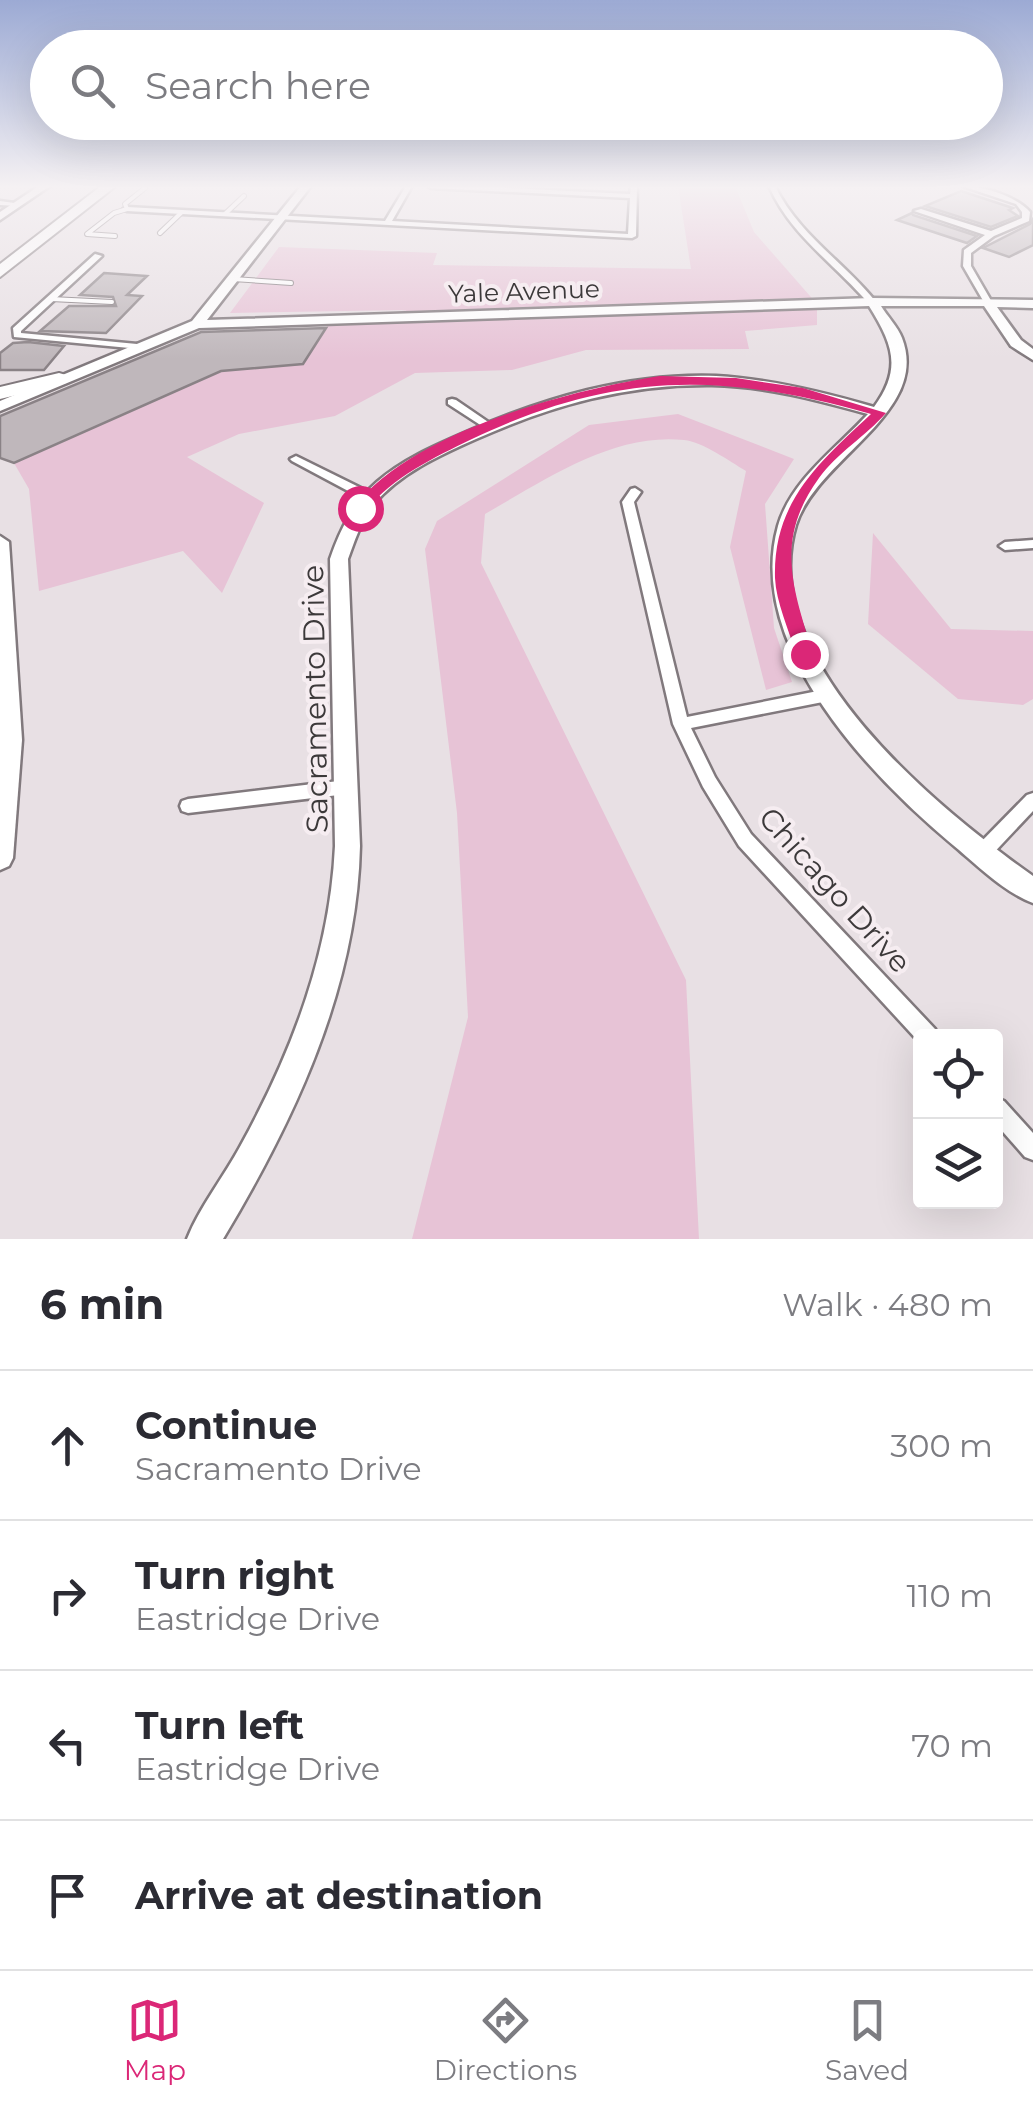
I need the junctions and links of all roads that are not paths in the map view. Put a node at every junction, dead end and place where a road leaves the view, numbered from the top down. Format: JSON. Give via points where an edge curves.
{"nodes":[{"id":1,"x":48,"y":244,"type":"edge"},
{"id":2,"x":260,"y":244,"type":"edge"},
{"id":3,"x":814,"y":244,"type":"edge"},
{"id":4,"x":975,"y":244,"type":"edge"},
{"id":5,"x":98,"y":256,"type":"dead end"},
{"id":6,"x":4,"y":279,"type":"edge"},
{"id":7,"x":233,"y":279,"type":"junction"},
{"id":8,"x":291,"y":283,"type":"dead end"},
{"id":9,"x":52,"y":299,"type":"junction"},
{"id":10,"x":112,"y":302,"type":"dead end"},
{"id":11,"x":872,"y":302,"type":"junction"},
{"id":12,"x":989,"y":304,"type":"junction"},
{"id":13,"x":1033,"y":304,"type":"edge"},
{"id":14,"x":197,"y":324,"type":"junction"},
{"id":15,"x":138,"y":347,"type":"junction"},
{"id":16,"x":1033,"y":356,"type":"edge"},
{"id":17,"x":58,"y":379,"type":"joint"},
{"id":18,"x":0,"y":399,"type":"edge"},
{"id":19,"x":452,"y":402,"type":"dead end"},
{"id":20,"x":880,"y":413,"type":"junction"},
{"id":21,"x":489,"y":426,"type":"junction"},
{"id":22,"x":296,"y":459,"type":"dead end"},
{"id":23,"x":635,"y":492,"type":"dead end"},
{"id":24,"x":370,"y":496,"type":"junction"},
{"id":25,"x":0,"y":542,"type":"edge"},
{"id":26,"x":1033,"y":544,"type":"edge"},
{"id":27,"x":1006,"y":546,"type":"dead end"},
{"id":28,"x":0,"y":558,"type":"edge"},
{"id":29,"x":2,"y":589,"type":"edge"},
{"id":30,"x":828,"y":696,"type":"junction"},
{"id":31,"x":681,"y":724,"type":"junction"},
{"id":32,"x":7,"y":741,"type":"edge"},
{"id":33,"x":347,"y":787,"type":"junction"},
{"id":34,"x":1033,"y":800,"type":"edge"},
{"id":35,"x":188,"y":806,"type":"dead end"},
{"id":36,"x":980,"y":856,"type":"junction"},
{"id":37,"x":0,"y":858,"type":"edge"},
{"id":38,"x":1033,"y":891,"type":"edge"},
{"id":39,"x":921,"y":1029,"type":"edge"},
{"id":40,"x":1003,"y":1117,"type":"edge"},
{"id":41,"x":1033,"y":1149,"type":"edge"},
{"id":42,"x":204,"y":1239,"type":"edge"}],
"edges":[{"from":1,"to":6,"type":"highway"},
{"from":2,"to":7,"type":"street"},
{"from":3,"to":11,"type":"street"},
{"from":4,"to":12,"type":"street","via":[[966,258]]},
{"from":5,"to":9,"type":"street"},
{"from":7,"to":8,"type":"lane"},
{"from":7,"to":14,"type":"street"},
{"from":9,"to":10,"type":"lane"},
{"from":9,"to":15,"type":"street","via":[[17,335]]},
{"from":11,"to":12,"type":"street","name":"Yale Avenue"},
{"from":11,"to":14,"type":"street","name":"Yale Avenue"},
{"from":11,"to":20,"type":"street","via":[[901,353],[900,379]]},
{"from":12,"to":13,"type":"street","name":"Yale Avenue"},
{"from":12,"to":16,"type":"street"},
{"from":14,"to":15,"type":"street"},
{"from":15,"to":17,"type":"street"},
{"from":17,"to":18,"type":"highway"},
{"from":19,"to":21,"type":"street"},
{"from":20,"to":21,"type":"street","name":"Sacramento Drive","via":[[761,384],[660,380],[576,393]]},
{"from":20,"to":30,"type":"street","via":[[814,475],[791,514],[783,546],[792,620]]},
{"from":21,"to":24,"type":"street","name":"Sacramento Drive","via":[[423,458]]},
{"from":22,"to":24,"type":"street"},
{"from":23,"to":31,"type":"street","name":"Chicago Drive","via":[[628,502]]},
{"from":24,"to":33,"type":"street","name":"Sacramento Drive","via":[[339,559]]},
{"from":25,"to":28,"type":"street"},
{"from":26,"to":27,"type":"street"},
{"from":28,"to":29,"type":"street"},
{"from":29,"to":32,"type":"street"},
{"from":30,"to":31,"type":"street"},
{"from":30,"to":36,"type":"street","via":[[872,755]]},
{"from":31,"to":39,"type":"street","name":"Chicago Drive","via":[[744,840]]},
{"from":32,"to":37,"type":"street","via":[[8,810]]},
{"from":33,"to":35,"type":"street"},
{"from":33,"to":42,"type":"street","name":"Sacramento Drive","via":[[348,864],[324,989],[287,1088]]},
{"from":34,"to":36,"type":"street"},
{"from":36,"to":38,"type":"street"},
{"from":40,"to":41,"type":"street"}]}
